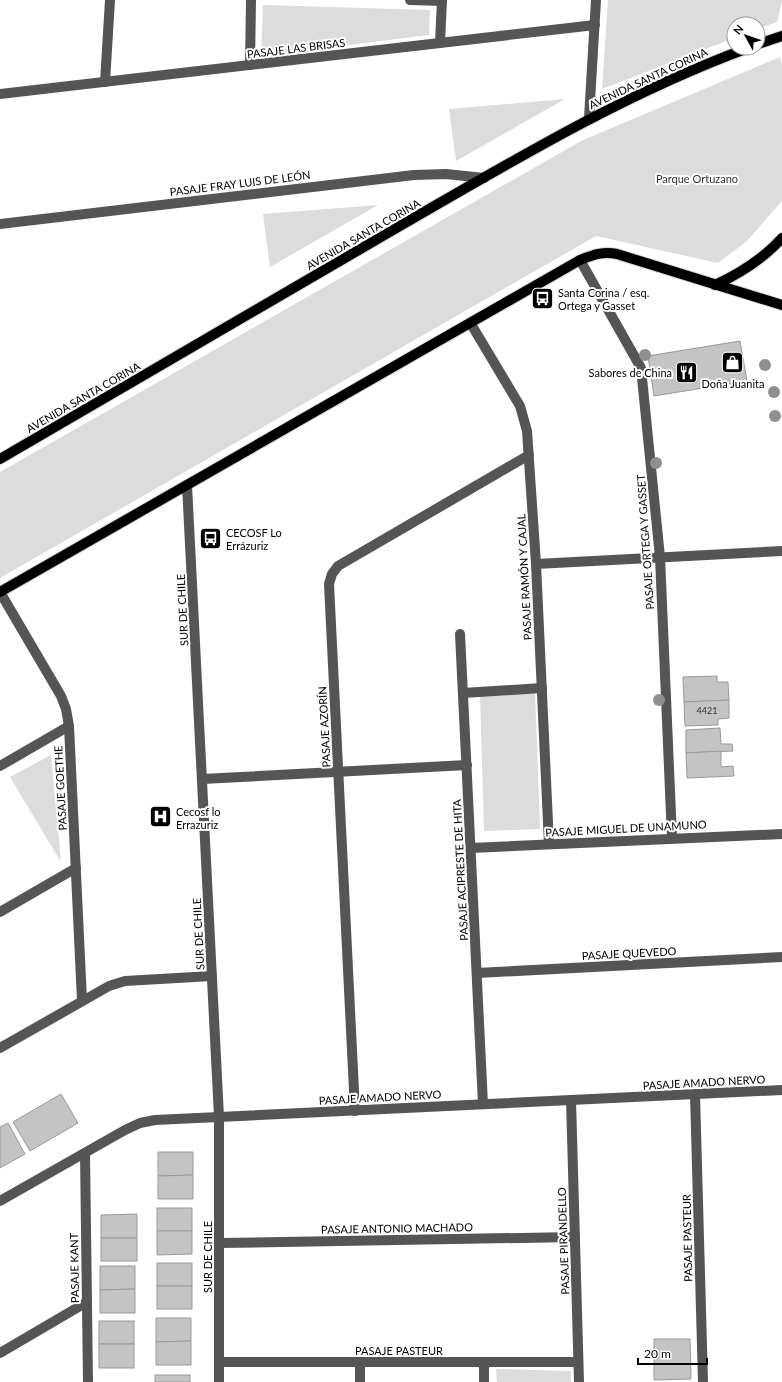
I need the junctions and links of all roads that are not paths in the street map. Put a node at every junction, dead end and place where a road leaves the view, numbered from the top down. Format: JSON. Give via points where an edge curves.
{"nodes":[{"id":1,"x":110,"y":0,"type":"edge"},
{"id":2,"x":251,"y":0,"type":"edge"},
{"id":3,"x":410,"y":0,"type":"edge"},
{"id":4,"x":442,"y":0,"type":"edge"},
{"id":5,"x":596,"y":0,"type":"edge"},
{"id":6,"x":595,"y":25,"type":"junction"},
{"id":7,"x":782,"y":36,"type":"edge"},
{"id":8,"x":766,"y":41,"type":"edge"},
{"id":9,"x":440,"y":43,"type":"junction"},
{"id":10,"x":726,"y":56,"type":"edge"},
{"id":11,"x":250,"y":65,"type":"junction"},
{"id":12,"x":105,"y":82,"type":"junction"},
{"id":13,"x":0,"y":94,"type":"edge"},
{"id":14,"x":590,"y":118,"type":"junction"},
{"id":15,"x":484,"y":178,"type":"junction"},
{"id":16,"x":0,"y":224,"type":"edge"},
{"id":17,"x":782,"y":238,"type":"edge"},
{"id":18,"x":580,"y":260,"type":"junction"},
{"id":19,"x":715,"y":285,"type":"junction"},
{"id":20,"x":782,"y":305,"type":"edge"},
{"id":21,"x":471,"y":324,"type":"junction"},
{"id":22,"x":528,"y":455,"type":"junction"},
{"id":23,"x":0,"y":459,"type":"edge"},
{"id":24,"x":188,"y":485,"type":"junction"},
{"id":25,"x":782,"y":551,"type":"edge"},
{"id":26,"x":660,"y":558,"type":"junction"},
{"id":27,"x":536,"y":564,"type":"junction"},
{"id":28,"x":0,"y":592,"type":"edge"},
{"id":29,"x":460,"y":634,"type":"dead end"},
{"id":30,"x":542,"y":688,"type":"junction"},
{"id":31,"x":463,"y":693,"type":"junction"},
{"id":32,"x":69,"y":726,"type":"junction"},
{"id":33,"x":467,"y":765,"type":"junction"},
{"id":34,"x":0,"y":766,"type":"edge"},
{"id":35,"x":338,"y":771,"type":"junction"},
{"id":36,"x":202,"y":778,"type":"junction"},
{"id":37,"x":782,"y":834,"type":"edge"},
{"id":38,"x":672,"y":838,"type":"junction"},
{"id":39,"x":549,"y":844,"type":"junction"},
{"id":40,"x":471,"y":848,"type":"junction"},
{"id":41,"x":76,"y":868,"type":"junction"},
{"id":42,"x":0,"y":912,"type":"edge"},
{"id":43,"x":782,"y":958,"type":"edge"},
{"id":44,"x":477,"y":973,"type":"junction"},
{"id":45,"x":212,"y":976,"type":"junction"},
{"id":46,"x":82,"y":1000,"type":"junction"},
{"id":47,"x":0,"y":1048,"type":"edge"},
{"id":48,"x":782,"y":1090,"type":"edge"},
{"id":49,"x":695,"y":1094,"type":"junction"},
{"id":50,"x":571,"y":1100,"type":"junction"},
{"id":51,"x":483,"y":1104,"type":"junction"},
{"id":52,"x":355,"y":1110,"type":"junction"},
{"id":53,"x":219,"y":1117,"type":"junction"},
{"id":54,"x":85,"y":1153,"type":"junction"},
{"id":55,"x":0,"y":1201,"type":"edge"},
{"id":56,"x":575,"y":1237,"type":"junction"},
{"id":57,"x":220,"y":1243,"type":"junction"},
{"id":58,"x":87,"y":1302,"type":"junction"},
{"id":59,"x":0,"y":1353,"type":"edge"},
{"id":60,"x":220,"y":1362,"type":"junction"},
{"id":61,"x":360,"y":1362,"type":"junction"},
{"id":62,"x":484,"y":1362,"type":"junction"},
{"id":63,"x":578,"y":1362,"type":"junction"},
{"id":64,"x":88,"y":1382,"type":"edge"},
{"id":65,"x":219,"y":1382,"type":"edge"},
{"id":66,"x":360,"y":1382,"type":"edge"},
{"id":67,"x":484,"y":1382,"type":"edge"},
{"id":68,"x":579,"y":1382,"type":"edge"},
{"id":69,"x":703,"y":1382,"type":"edge"}],
"edges":[{"from":1,"to":12,"type":"street"},
{"from":2,"to":11,"type":"street"},
{"from":3,"to":4,"type":"street"},
{"from":4,"to":9,"type":"street"},
{"from":5,"to":6,"type":"street"},
{"from":6,"to":9,"type":"street","name":"PASAJE LAS BRISAS"},
{"from":6,"to":14,"type":"street"},
{"from":7,"to":8,"type":"main road"},
{"from":9,"to":11,"type":"street","name":"PASAJE LAS BRISAS"},
{"from":10,"to":14,"type":"main road","name":"AVENIDA SANTA CORINA","via":[[657,85]]},
{"from":11,"to":12,"type":"street","name":"PASAJE LAS BRISAS"},
{"from":12,"to":13,"type":"street","name":"PASAJE LAS BRISAS"},
{"from":14,"to":15,"type":"main road","name":"AVENIDA SANTA CORINA"},
{"from":15,"to":16,"type":"street","name":"PASAJE FRAY LUIS DE LEÓN","via":[[446,174],[414,175]]},
{"from":15,"to":23,"type":"main road","name":"AVENIDA SANTA CORINA"},
{"from":17,"to":19,"type":"main road","via":[[751,265]]},
{"from":18,"to":19,"type":"main road","via":[[597,253],[608,252]]},
{"from":18,"to":21,"type":"main road"},
{"from":18,"to":26,"type":"street","name":"PASAJE ORTEGA Y GASSET","via":[[642,368]]},
{"from":19,"to":20,"type":"main road"},
{"from":21,"to":22,"type":"street","name":"PASAJE RAMÓN Y CAJAL","via":[[520,406],[527,431]]},
{"from":21,"to":24,"type":"main road"},
{"from":22,"to":27,"type":"street","name":"PASAJE RAMÓN Y CAJAL"},
{"from":22,"to":35,"type":"street","name":"PASAJE AZORÍN","via":[[338,566],[332,574],[329,584]]},
{"from":24,"to":28,"type":"main road"},
{"from":24,"to":36,"type":"street","name":"SUR DE CHILE"},
{"from":25,"to":26,"type":"street"},
{"from":26,"to":27,"type":"street"},
{"from":26,"to":38,"type":"street","name":"PASAJE ORTEGA Y GASSET"},
{"from":27,"to":30,"type":"street","name":"PASAJE RAMÓN Y CAJAL"},
{"from":28,"to":32,"type":"street","name":"PASAJE GOETHE","via":[[61,696]]},
{"from":29,"to":31,"type":"street","name":"PASAJE ACIPRESTE DE HITA"},
{"from":30,"to":31,"type":"street"},
{"from":30,"to":39,"type":"street","name":"PASAJE RAMÓN Y CAJAL"},
{"from":31,"to":33,"type":"street","name":"PASAJE ACIPRESTE DE HITA"},
{"from":32,"to":34,"type":"street"},
{"from":32,"to":41,"type":"street","name":"PASAJE GOETHE"},
{"from":33,"to":35,"type":"street"},
{"from":33,"to":40,"type":"street","name":"PASAJE ACIPRESTE DE HITA"},
{"from":35,"to":36,"type":"street"},
{"from":35,"to":52,"type":"street","name":"PASAJE AZORÍN"},
{"from":36,"to":45,"type":"street","name":"SUR DE CHILE"},
{"from":37,"to":38,"type":"street","name":"PASAJE MIGUEL DE UNAMUNO"},
{"from":38,"to":39,"type":"street","name":"PASAJE MIGUEL DE UNAMUNO"},
{"from":39,"to":40,"type":"street","name":"PASAJE MIGUEL DE UNAMUNO"},
{"from":40,"to":44,"type":"street","name":"PASAJE ACIPRESTE DE HITA"},
{"from":41,"to":42,"type":"street"},
{"from":41,"to":46,"type":"street","name":"PASAJE GOETHE"},
{"from":43,"to":44,"type":"street","name":"PASAJE QUEVEDO"},
{"from":44,"to":51,"type":"street","name":"PASAJE ACIPRESTE DE HITA"},
{"from":45,"to":46,"type":"street","via":[[126,981],[109,986]]},
{"from":45,"to":53,"type":"street","name":"SUR DE CHILE"},
{"from":46,"to":47,"type":"street"},
{"from":48,"to":49,"type":"street","name":"PASAJE AMADO NERVO"},
{"from":49,"to":50,"type":"street","name":"PASAJE AMADO NERVO"},
{"from":49,"to":69,"type":"street","name":"PASAJE PASTEUR"},
{"from":50,"to":51,"type":"street","name":"PASAJE AMADO NERVO"},
{"from":50,"to":56,"type":"street","name":"PASAJE PIRANDELLO"},
{"from":51,"to":52,"type":"street","name":"PASAJE AMADO NERVO"},
{"from":52,"to":53,"type":"street","name":"PASAJE AMADO NERVO"},
{"from":53,"to":54,"type":"street","name":"PASAJE AMADO NERVO","via":[[140,1123]]},
{"from":53,"to":57,"type":"street","name":"SUR DE CHILE"},
{"from":54,"to":55,"type":"street","name":"PASAJE AMADO NERVO"},
{"from":54,"to":58,"type":"street","name":"PASAJE KANT"},
{"from":56,"to":57,"type":"street","name":"PASAJE ANTONIO MACHADO"},
{"from":56,"to":63,"type":"street","name":"PASAJE PIRANDELLO"},
{"from":57,"to":60,"type":"street","name":"SUR DE CHILE"},
{"from":58,"to":59,"type":"street"},
{"from":58,"to":64,"type":"street","name":"PASAJE KANT"},
{"from":60,"to":61,"type":"street","name":"PASAJE PASTEUR"},
{"from":60,"to":65,"type":"street","name":"SUR DE CHILE"},
{"from":61,"to":62,"type":"street","name":"PASAJE PASTEUR"},
{"from":61,"to":66,"type":"street"},
{"from":62,"to":63,"type":"street","name":"PASAJE PASTEUR"},
{"from":62,"to":67,"type":"street"},
{"from":63,"to":68,"type":"street","name":"PASAJE PIRANDELLO"}]}
